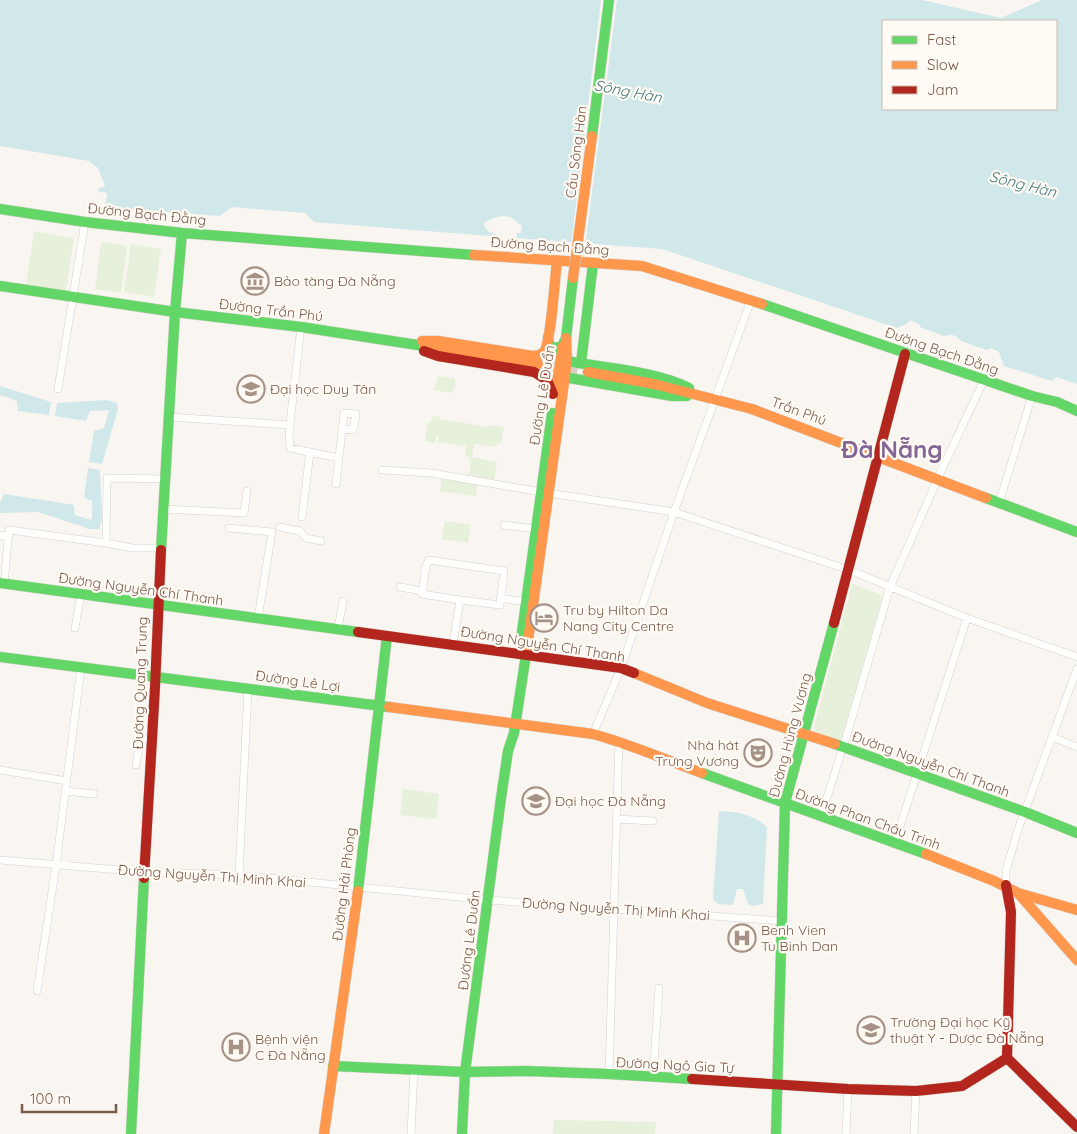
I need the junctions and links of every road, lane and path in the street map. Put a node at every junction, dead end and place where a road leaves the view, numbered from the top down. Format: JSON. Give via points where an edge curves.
{"nodes":[{"id":1,"x":609,"y":0,"type":"edge"},
{"id":2,"x":0,"y":209,"type":"edge"},
{"id":3,"x":85,"y":222,"type":"junction"},
{"id":4,"x":182,"y":232,"type":"junction"},
{"id":5,"x":557,"y":262,"type":"junction"},
{"id":6,"x":593,"y":264,"type":"junction"},
{"id":7,"x":0,"y":286,"type":"edge"},
{"id":8,"x":72,"y":296,"type":"junction"},
{"id":9,"x":751,"y":300,"type":"junction"},
{"id":10,"x":175,"y":312,"type":"junction"},
{"id":11,"x":301,"y":327,"type":"junction"},
{"id":12,"x":549,"y":330,"type":"junction"},
{"id":13,"x":566,"y":338,"type":"junction"},
{"id":14,"x":394,"y":342,"type":"junction"},
{"id":15,"x":905,"y":354,"type":"junction"},
{"id":16,"x":567,"y":361,"type":"junction"},
{"id":17,"x":581,"y":363,"type":"junction"},
{"id":18,"x":538,"y":364,"type":"tunnel mouth"},
{"id":19,"x":564,"y":376,"type":"junction"},
{"id":20,"x":585,"y":376,"type":"junction"},
{"id":21,"x":984,"y":380,"type":"junction"},
{"id":22,"x":58,"y":389,"type":"dead end"},
{"id":23,"x":703,"y":396,"type":"junction"},
{"id":24,"x":1032,"y":396,"type":"junction"},
{"id":25,"x":557,"y":397,"type":"junction"},
{"id":26,"x":717,"y":399,"type":"junction"},
{"id":27,"x":1077,"y":411,"type":"edge"},
{"id":28,"x":169,"y":417,"type":"junction"},
{"id":29,"x":290,"y":425,"type":"junction"},
{"id":30,"x":342,"y":429,"type":"dead end"},
{"id":31,"x":310,"y":452,"type":"junction"},
{"id":32,"x":878,"y":456,"type":"junction"},
{"id":33,"x":339,"y":458,"type":"junction"},
{"id":34,"x":382,"y":470,"type":"dead end"},
{"id":35,"x":165,"y":479,"type":"junction"},
{"id":36,"x":937,"y":480,"type":"junction"},
{"id":37,"x":336,"y":484,"type":"dead end"},
{"id":38,"x":247,"y":491,"type":"dead end"},
{"id":39,"x":544,"y":493,"type":"junction"},
{"id":40,"x":999,"y":503,"type":"junction"},
{"id":41,"x":163,"y":509,"type":"junction"},
{"id":42,"x":674,"y":512,"type":"junction"},
{"id":43,"x":302,"y":517,"type":"dead end"},
{"id":44,"x":504,"y":525,"type":"dead end"},
{"id":45,"x":280,"y":527,"type":"dead end"},
{"id":46,"x":229,"y":528,"type":"dead end"},
{"id":47,"x":535,"y":529,"type":"junction"},
{"id":48,"x":1077,"y":532,"type":"edge"},
{"id":49,"x":0,"y":536,"type":"edge"},
{"id":50,"x":8,"y":537,"type":"junction"},
{"id":51,"x":321,"y":541,"type":"dead end"},
{"id":52,"x":106,"y":543,"type":"junction"},
{"id":53,"x":161,"y":548,"type":"junction"},
{"id":54,"x":849,"y":570,"type":"junction"},
{"id":55,"x":2,"y":584,"type":"edge"},
{"id":56,"x":890,"y":587,"type":"junction"},
{"id":57,"x":400,"y":588,"type":"dead end"},
{"id":58,"x":422,"y":592,"type":"junction"},
{"id":59,"x":81,"y":594,"type":"junction"},
{"id":60,"x":500,"y":598,"type":"junction"},
{"id":61,"x":343,"y":600,"type":"dead end"},
{"id":62,"x":460,"y":600,"type":"junction"},
{"id":63,"x":526,"y":602,"type":"junction"},
{"id":64,"x":157,"y":605,"type":"junction"},
{"id":65,"x":258,"y":618,"type":"junction"},
{"id":66,"x":967,"y":618,"type":"junction"},
{"id":67,"x":75,"y":628,"type":"dead end"},
{"id":68,"x":338,"y":629,"type":"junction"},
{"id":69,"x":387,"y":636,"type":"junction"},
{"id":70,"x":454,"y":644,"type":"junction"},
{"id":71,"x":522,"y":654,"type":"junction"},
{"id":72,"x":0,"y":657,"type":"edge"},
{"id":73,"x":1077,"y":657,"type":"edge"},
{"id":74,"x":80,"y":668,"type":"junction"},
{"id":75,"x":621,"y":668,"type":"junction"},
{"id":76,"x":1077,"y":669,"type":"edge"},
{"id":77,"x":156,"y":676,"type":"junction"},
{"id":78,"x":248,"y":688,"type":"junction"},
{"id":79,"x":379,"y":706,"type":"junction"},
{"id":80,"x":512,"y":723,"type":"junction"},
{"id":81,"x":593,"y":734,"type":"junction"},
{"id":82,"x":804,"y":734,"type":"junction"},
{"id":83,"x":1052,"y":737,"type":"junction"},
{"id":84,"x":152,"y":738,"type":"junction"},
{"id":85,"x":619,"y":741,"type":"junction"},
{"id":86,"x":843,"y":747,"type":"junction"},
{"id":87,"x":1077,"y":747,"type":"edge"},
{"id":88,"x":136,"y":765,"type":"dead end"},
{"id":89,"x":0,"y":770,"type":"edge"},
{"id":90,"x":918,"y":774,"type":"junction"},
{"id":91,"x":67,"y":781,"type":"junction"},
{"id":92,"x":66,"y":791,"type":"junction"},
{"id":93,"x":94,"y":794,"type":"dead end"},
{"id":94,"x":784,"y":803,"type":"junction"},
{"id":95,"x":1025,"y":812,"type":"junction"},
{"id":96,"x":821,"y":816,"type":"junction"},
{"id":97,"x":616,"y":819,"type":"junction"},
{"id":98,"x":653,"y":821,"type":"dead end"},
{"id":99,"x":1077,"y":833,"type":"edge"},
{"id":100,"x":896,"y":842,"type":"junction"},
{"id":101,"x":0,"y":860,"type":"edge"},
{"id":102,"x":56,"y":865,"type":"junction"},
{"id":103,"x":144,"y":872,"type":"junction"},
{"id":104,"x":239,"y":875,"type":"junction"},
{"id":105,"x":1006,"y":885,"type":"junction"},
{"id":106,"x":358,"y":888,"type":"junction"},
{"id":107,"x":1018,"y":892,"type":"junction"},
{"id":108,"x":1041,"y":898,"type":"junction"},
{"id":109,"x":488,"y":900,"type":"junction"},
{"id":110,"x":613,"y":910,"type":"junction"},
{"id":111,"x":1033,"y":910,"type":"junction"},
{"id":112,"x":1077,"y":910,"type":"edge"},
{"id":113,"x":783,"y":921,"type":"junction"},
{"id":114,"x":1077,"y":960,"type":"edge"},
{"id":115,"x":659,"y":988,"type":"dead end"},
{"id":116,"x":36,"y":992,"type":"dead end"},
{"id":117,"x":1007,"y":1058,"type":"junction"},
{"id":118,"x":332,"y":1066,"type":"junction"},
{"id":119,"x":414,"y":1070,"type":"junction"},
{"id":120,"x":465,"y":1072,"type":"junction"},
{"id":121,"x":609,"y":1074,"type":"junction"},
{"id":122,"x":653,"y":1077,"type":"junction"},
{"id":123,"x":778,"y":1085,"type":"junction"},
{"id":124,"x":848,"y":1089,"type":"junction"},
{"id":125,"x":916,"y":1091,"type":"junction"},
{"id":126,"x":1077,"y":1127,"type":"edge"},
{"id":127,"x":131,"y":1134,"type":"edge"},
{"id":128,"x":324,"y":1134,"type":"edge"},
{"id":129,"x":410,"y":1134,"type":"edge"},
{"id":130,"x":462,"y":1134,"type":"edge"},
{"id":131,"x":776,"y":1134,"type":"edge"},
{"id":132,"x":846,"y":1134,"type":"edge"},
{"id":133,"x":914,"y":1134,"type":"edge"}],
"edges":[{"from":1,"to":13,"type":"main road","name":"Cầu Sông Hàn","bridge":true},
{"from":2,"to":3,"type":"main road","name":"Đường Bạch Đằng"},
{"from":3,"to":4,"type":"main road","name":"Đường Bạch Đằng"},
{"from":3,"to":8,"type":"street"},
{"from":4,"to":5,"type":"main road","name":"Đường Bạch Đằng"},
{"from":4,"to":10,"type":"main road","name":"Đường Quang Trung"},
{"from":5,"to":6,"type":"main road","name":"Đường Bạch Đằng"},
{"from":5,"to":12,"type":"main road"},
{"from":6,"to":9,"type":"main road","name":"Đường Bạch Đằng","via":[[651,268]]},
{"from":6,"to":17,"type":"main road"},
{"from":7,"to":8,"type":"main road","name":"Đường Trần Phú"},
{"from":8,"to":10,"type":"main road","name":"Đường Trần Phú"},
{"from":8,"to":22,"type":"street"},
{"from":9,"to":15,"type":"main road","name":"Đường Bạch Đằng"},
{"from":9,"to":26,"type":"street"},
{"from":10,"to":11,"type":"main road","name":"Đường Trần Phú"},
{"from":10,"to":28,"type":"main road","name":"Đường Quang Trung"},
{"from":11,"to":14,"type":"main road","name":"Đường Trần Phú"},
{"from":11,"to":29,"type":"street"},
{"from":12,"to":13,"type":"main road","via":[[551,347],[559,347]]},
{"from":12,"to":14,"type":"main road","via":[[545,349],[537,356],[438,341]]},
{"from":13,"to":16,"type":"main road","name":"Đường Lê Duẩn"},
{"from":13,"to":25,"type":"main road","name":"Đường Lê Duẩn","via":[[560,360]]},
{"from":14,"to":18,"type":"main road","name":"Đường Trần Phú"},
{"from":14,"to":25,"type":"main road","via":[[438,356],[543,375]]},
{"from":15,"to":21,"type":"main road","name":"Đường Bạch Đằng"},
{"from":15,"to":32,"type":"main road","name":"Đường Hùng Vương"},
{"from":16,"to":17,"type":"main road"},
{"from":16,"to":19,"type":"main road","name":"Đường Lê Duẩn"},
{"from":17,"to":23,"type":"main road","via":[[675,381]]},
{"from":19,"to":20,"type":"main road","name":"Trần Phú"},
{"from":19,"to":25,"type":"main road","name":"Đường Lê Duẩn"},
{"from":20,"to":23,"type":"main road","name":"Trần Phú","via":[[654,384]]},
{"from":20,"to":25,"type":"main road"},
{"from":21,"to":24,"type":"main road","name":"Đường Bạch Đằng"},
{"from":21,"to":36,"type":"street"},
{"from":23,"to":26,"type":"main road","name":"Trần Phú"},
{"from":24,"to":27,"type":"main road","name":"Đường Bạch Đằng"},
{"from":24,"to":40,"type":"street"},
{"from":25,"to":39,"type":"main road","name":"Đường Lê Duẩn"},
{"from":26,"to":32,"type":"main road","name":"Trần Phú"},
{"from":26,"to":42,"type":"street"},
{"from":28,"to":29,"type":"street"},
{"from":28,"to":35,"type":"main road","name":"Đường Quang Trung"},
{"from":29,"to":31,"type":"street","via":[[290,448]]},
{"from":30,"to":33,"type":"street"},
{"from":31,"to":33,"type":"street"},
{"from":31,"to":43,"type":"street"},
{"from":32,"to":36,"type":"main road","name":"Trần Phú"},
{"from":32,"to":54,"type":"main road","name":"Đường Hùng Vương"},
{"from":33,"to":37,"type":"street"},
{"from":34,"to":39,"type":"street","via":[[431,473]]},
{"from":35,"to":41,"type":"main road","name":"Đường Quang Trung"},
{"from":35,"to":52,"type":"street","via":[[107,478]]},
{"from":36,"to":40,"type":"main road","name":"Trần Phú"},
{"from":36,"to":56,"type":"street"},
{"from":38,"to":41,"type":"street","via":[[244,513]]},
{"from":39,"to":42,"type":"street"},
{"from":39,"to":47,"type":"main road","name":"Đường Lê Duẩn"},
{"from":39,"to":71,"type":"main road","name":"Đường Lê Duẩn"},
{"from":40,"to":48,"type":"main road","name":"Trần Phú"},
{"from":41,"to":53,"type":"main road","name":"Đường Quang Trung"},
{"from":42,"to":54,"type":"street"},
{"from":42,"to":75,"type":"street"},
{"from":44,"to":47,"type":"street"},
{"from":45,"to":51,"type":"street","via":[[300,531],[306,538]]},
{"from":46,"to":65,"type":"street","via":[[272,532]]},
{"from":47,"to":63,"type":"main road","name":"Đường Lê Duẩn"},
{"from":49,"to":50,"type":"street"},
{"from":50,"to":52,"type":"street","via":[[12,530]]},
{"from":50,"to":55,"type":"street"},
{"from":52,"to":53,"type":"street","via":[[132,548]]},
{"from":53,"to":64,"type":"main road","name":"Đường Quang Trung"},
{"from":54,"to":56,"type":"street"},
{"from":54,"to":82,"type":"main road","name":"Đường Hùng Vương"},
{"from":55,"to":59,"type":"main road","name":"Đường Nguyễn Chí Thanh"},
{"from":56,"to":66,"type":"street"},
{"from":56,"to":86,"type":"street"},
{"from":57,"to":58,"type":"street"},
{"from":58,"to":60,"type":"street","via":[[429,560],[504,571]]},
{"from":58,"to":62,"type":"street"},
{"from":59,"to":64,"type":"main road","name":"Đường Nguyễn Chí Thanh"},
{"from":59,"to":67,"type":"street"},
{"from":60,"to":62,"type":"street","via":[[500,605]]},
{"from":60,"to":63,"type":"street"},
{"from":61,"to":68,"type":"street"},
{"from":62,"to":70,"type":"street"},
{"from":63,"to":71,"type":"main road","name":"Đường Lê Duẩn"},
{"from":64,"to":65,"type":"main road","name":"Đường Nguyễn Chí Thanh"},
{"from":64,"to":77,"type":"main road","name":"Đường Quang Trung"},
{"from":65,"to":68,"type":"main road","name":"Đường Nguyễn Chí Thanh"},
{"from":66,"to":73,"type":"street"},
{"from":66,"to":90,"type":"street"},
{"from":68,"to":69,"type":"main road","name":"Đường Nguyễn Chí Thanh"},
{"from":69,"to":70,"type":"main road","name":"Đường Nguyễn Chí Thanh"},
{"from":69,"to":79,"type":"main road","name":"Đường Hải Phòng"},
{"from":70,"to":71,"type":"main road","name":"Đường Nguyễn Chí Thanh"},
{"from":71,"to":75,"type":"main road","name":"Đường Nguyễn Chí Thanh"},
{"from":71,"to":80,"type":"main road","name":"Đường Lê Duẩn"},
{"from":72,"to":74,"type":"main road","name":"Đường Lê Lợi"},
{"from":74,"to":77,"type":"main road","name":"Đường Lê Lợi"},
{"from":74,"to":91,"type":"street"},
{"from":75,"to":81,"type":"street"},
{"from":75,"to":82,"type":"main road","name":"Đường Nguyễn Chí Thanh","via":[[707,703]]},
{"from":76,"to":83,"type":"street"},
{"from":77,"to":78,"type":"main road","name":"Đường Lê Lợi"},
{"from":77,"to":84,"type":"main road","name":"Đường Quang Trung"},
{"from":78,"to":79,"type":"main road","name":"Đường Lê Lợi"},
{"from":78,"to":104,"type":"street"},
{"from":79,"to":80,"type":"main road","name":"Đường Lê Lợi","via":[[464,714]]},
{"from":79,"to":106,"type":"main road","name":"Đường Hải Phòng"},
{"from":80,"to":81,"type":"main road","name":"Đường Lê Lợi"},
{"from":80,"to":109,"type":"main road","name":"Đường Lê Duẩn"},
{"from":81,"to":85,"type":"main road","name":"Đường Phan Châu Trinh"},
{"from":82,"to":86,"type":"main road","name":"Đường Nguyễn Chí Thanh"},
{"from":82,"to":94,"type":"main road","name":"Đường Hùng Vương"},
{"from":83,"to":87,"type":"street"},
{"from":83,"to":95,"type":"street"},
{"from":84,"to":88,"type":"street","via":[[140,740]]},
{"from":84,"to":103,"type":"main road","name":"Đường Quang Trung"},
{"from":85,"to":94,"type":"main road","name":"Đường Phan Châu Trinh"},
{"from":85,"to":97,"type":"street"},
{"from":86,"to":90,"type":"main road","name":"Đường Nguyễn Chí Thanh"},
{"from":86,"to":96,"type":"street"},
{"from":89,"to":91,"type":"street"},
{"from":90,"to":95,"type":"main road","name":"Đường Nguyễn Chí Thanh"},
{"from":90,"to":100,"type":"street"},
{"from":91,"to":92,"type":"street"},
{"from":92,"to":93,"type":"street"},
{"from":92,"to":102,"type":"street"},
{"from":94,"to":96,"type":"main road","name":"Đường Phan Châu Trinh"},
{"from":94,"to":113,"type":"main road","name":"Đường Hùng Vương"},
{"from":95,"to":99,"type":"main road","name":"Đường Nguyễn Chí Thanh"},
{"from":95,"to":105,"type":"street","via":[[1006,870]]},
{"from":96,"to":100,"type":"main road","name":"Đường Phan Châu Trinh"},
{"from":97,"to":98,"type":"street"},
{"from":97,"to":110,"type":"street"},
{"from":100,"to":105,"type":"main road","name":"Đường Phan Châu Trinh"},
{"from":101,"to":102,"type":"street","name":"Đường Nguyễn Thị Minh Khai"},
{"from":102,"to":103,"type":"street","name":"Đường Nguyễn Thị Minh Khai"},
{"from":102,"to":116,"type":"street"},
{"from":103,"to":104,"type":"street","name":"Đường Nguyễn Thị Minh Khai"},
{"from":103,"to":127,"type":"main road","name":"Đường Quang Trung"},
{"from":104,"to":106,"type":"street","name":"Đường Nguyễn Thị Minh Khai"},
{"from":105,"to":107,"type":"main road","name":"Đường Phan Châu Trinh"},
{"from":105,"to":117,"type":"main road","via":[[1011,912]]},
{"from":106,"to":109,"type":"street","name":"Đường Nguyễn Thị Minh Khai"},
{"from":106,"to":118,"type":"main road","name":"Đường Hải Phòng"},
{"from":107,"to":108,"type":"main road","name":"Đường Phan Châu Trinh"},
{"from":107,"to":111,"type":"main road"},
{"from":108,"to":111,"type":"main road"},
{"from":108,"to":112,"type":"main road","name":"Đường Phan Châu Trinh"},
{"from":109,"to":110,"type":"street","name":"Đường Nguyễn Thị Minh Khai"},
{"from":109,"to":120,"type":"main road","name":"Đường Lê Duẩn"},
{"from":110,"to":113,"type":"street","name":"Đường Nguyễn Thị Minh Khai"},
{"from":110,"to":121,"type":"street"},
{"from":111,"to":114,"type":"main road"},
{"from":113,"to":123,"type":"main road","name":"Đường Hùng Vương"},
{"from":115,"to":122,"type":"street"},
{"from":117,"to":125,"type":"main road","name":"Đường Ngô Gia Tự","via":[[962,1086]]},
{"from":117,"to":126,"type":"main road"},
{"from":118,"to":119,"type":"main road","name":"Đường Ngô Gia Tự"},
{"from":118,"to":128,"type":"main road","name":"Đường Hải Phòng"},
{"from":119,"to":120,"type":"main road","name":"Đường Ngô Gia Tự"},
{"from":119,"to":129,"type":"street"},
{"from":120,"to":121,"type":"main road","name":"Đường Ngô Gia Tự"},
{"from":120,"to":130,"type":"main road","name":"Đường Lê Duẩn"},
{"from":121,"to":122,"type":"main road","name":"Đường Ngô Gia Tự"},
{"from":122,"to":123,"type":"main road","name":"Đường Ngô Gia Tự"},
{"from":123,"to":124,"type":"main road","name":"Đường Ngô Gia Tự"},
{"from":123,"to":131,"type":"main road","name":"Đường Hùng Vương"},
{"from":124,"to":125,"type":"main road","name":"Đường Ngô Gia Tự"},
{"from":124,"to":132,"type":"street"},
{"from":125,"to":133,"type":"street"}]}
